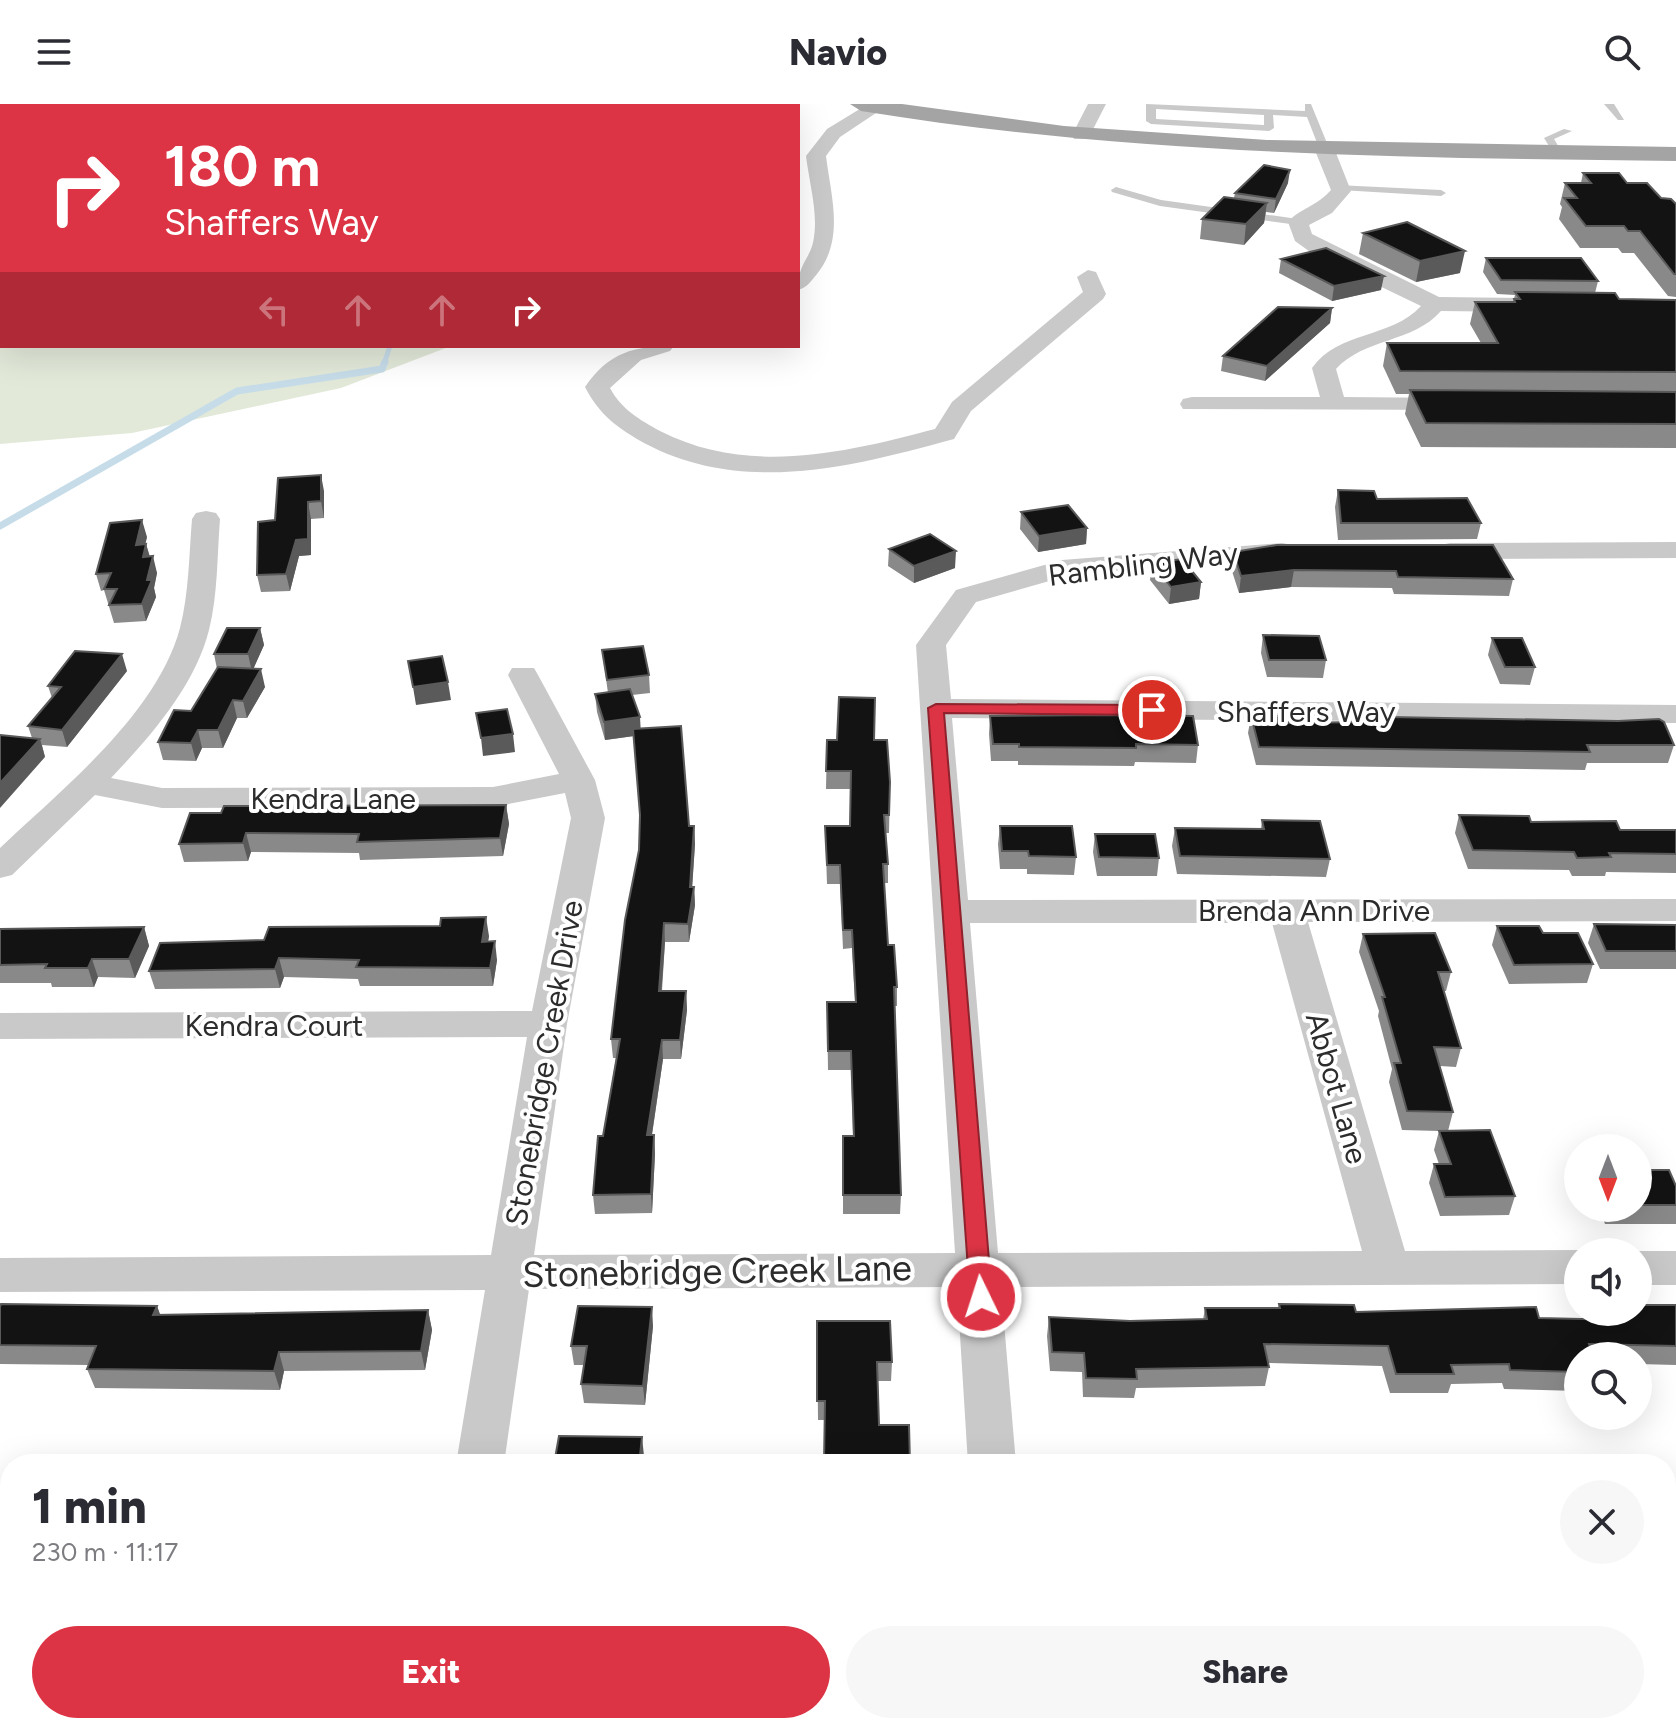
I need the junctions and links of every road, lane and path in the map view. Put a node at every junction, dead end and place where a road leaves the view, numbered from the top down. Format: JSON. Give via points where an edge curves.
{"nodes":[{"id":1,"x":1097,"y":104,"type":"edge"},
{"id":2,"x":1609,"y":104,"type":"edge"},
{"id":3,"x":868,"y":105,"type":"edge"},
{"id":4,"x":1151,"y":105,"type":"edge"},
{"id":5,"x":1281,"y":108,"type":"edge"},
{"id":6,"x":1309,"y":109,"type":"edge"},
{"id":7,"x":1177,"y":112,"type":"edge"},
{"id":8,"x":1268,"y":112,"type":"junction"},
{"id":9,"x":1201,"y":116,"type":"junction"},
{"id":10,"x":1219,"y":117,"type":"junction"},
{"id":11,"x":1245,"y":118,"type":"junction"},
{"id":12,"x":1621,"y":118,"type":"dead end"},
{"id":13,"x":1081,"y":135,"type":"junction"},
{"id":14,"x":1324,"y":148,"type":"junction"},
{"id":15,"x":1676,"y":154,"type":"edge"},
{"id":16,"x":1340,"y":187,"type":"junction"},
{"id":17,"x":1116,"y":190,"type":"dead end"},
{"id":18,"x":1441,"y":193,"type":"dead end"},
{"id":19,"x":1298,"y":222,"type":"junction"},
{"id":20,"x":1088,"y":277,"type":"dead end"},
{"id":21,"x":800,"y":280,"type":"edge"},
{"id":22,"x":1435,"y":304,"type":"junction"},
{"id":23,"x":1540,"y":305,"type":"edge"},
{"id":24,"x":656,"y":348,"type":"edge"},
{"id":25,"x":1192,"y":404,"type":"dead end"},
{"id":26,"x":1334,"y":404,"type":"junction"},
{"id":27,"x":1474,"y":405,"type":"edge"},
{"id":28,"x":206,"y":519,"type":"dead end"},
{"id":29,"x":1676,"y":550,"type":"edge"},
{"id":30,"x":1318,"y":551,"type":"edge"},
{"id":31,"x":1412,"y":551,"type":"edge"},
{"id":32,"x":523,"y":675,"type":"dead end"},
{"id":33,"x":936,"y":708,"type":"junction"},
{"id":34,"x":1676,"y":714,"type":"edge"},
{"id":35,"x":579,"y":780,"type":"junction"},
{"id":36,"x":86,"y":783,"type":"junction"},
{"id":37,"x":0,"y":867,"type":"edge"},
{"id":38,"x":1286,"y":910,"type":"junction"},
{"id":39,"x":1676,"y":910,"type":"edge"},
{"id":40,"x":952,"y":912,"type":"junction"},
{"id":41,"x":548,"y":1024,"type":"junction"},
{"id":42,"x":0,"y":1026,"type":"edge"},
{"id":43,"x":1388,"y":1267,"type":"junction"},
{"id":44,"x":1564,"y":1267,"type":"edge"},
{"id":45,"x":1652,"y":1268,"type":"edge"},
{"id":46,"x":1676,"y":1268,"type":"edge"},
{"id":47,"x":979,"y":1269,"type":"junction"},
{"id":48,"x":509,"y":1273,"type":"junction"},
{"id":49,"x":0,"y":1275,"type":"edge"},
{"id":50,"x":482,"y":1454,"type":"edge"},
{"id":51,"x":991,"y":1454,"type":"edge"}],
"edges":[{"from":1,"to":13,"type":"street"},
{"from":2,"to":12,"type":"lane"},
{"from":3,"to":13,"type":"main road"},
{"from":3,"to":21,"type":"street","via":[[820,144],[816,156],[825,237],[818,258]]},
{"from":4,"to":7,"type":"lane"},
{"from":4,"to":7,"type":"lane","via":[[1151,121]]},
{"from":5,"to":6,"type":"lane"},
{"from":5,"to":8,"type":"lane"},
{"from":6,"to":14,"type":"lane"},
{"from":7,"to":9,"type":"lane"},
{"from":7,"to":9,"type":"lane"},
{"from":8,"to":11,"type":"lane"},
{"from":8,"to":11,"type":"lane","via":[[1269,128]]},
{"from":9,"to":10,"type":"lane"},
{"from":9,"to":10,"type":"lane"},
{"from":10,"to":11,"type":"lane"},
{"from":10,"to":11,"type":"lane"},
{"from":13,"to":14,"type":"main road"},
{"from":14,"to":15,"type":"main road","via":[[1562,142]]},
{"from":14,"to":16,"type":"street"},
{"from":16,"to":18,"type":"lane"},
{"from":16,"to":19,"type":"street","via":[[1325,209]]},
{"from":17,"to":19,"type":"lane","via":[[1160,203]]},
{"from":19,"to":22,"type":"street","via":[[1302,237],[1321,249]]},
{"from":20,"to":24,"type":"street","via":[[1095,294],[961,407],[945,434],[829,462],[769,466],[685,454],[607,409],[597,387],[633,355]]},
{"from":22,"to":23,"type":"street"},
{"from":22,"to":26,"type":"street","via":[[1425,320],[1407,330],[1329,359],[1324,368]]},
{"from":25,"to":26,"type":"street"},
{"from":26,"to":27,"type":"street"},
{"from":28,"to":36,"type":"street","via":[[192,637],[165,695]]},
{"from":29,"to":31,"type":"street"},
{"from":30,"to":33,"type":"street","name":"Rambling Way","via":[[1241,551],[1072,566],[966,596],[931,645]]},
{"from":32,"to":35,"type":"street","name":"Stonebridge Creek Drive"},
{"from":33,"to":34,"type":"street","name":"Shaffers Way"},
{"from":33,"to":40,"type":"street","name":"Rambling Way"},
{"from":35,"to":36,"type":"street","name":"Kendra Lane","via":[[493,797],[162,798]]},
{"from":35,"to":41,"type":"street","name":"Stonebridge Creek Drive","via":[[588,818]]},
{"from":36,"to":37,"type":"street"},
{"from":38,"to":39,"type":"street","name":"Brenda Ann Drive"},
{"from":38,"to":40,"type":"street","name":"Brenda Ann Drive"},
{"from":38,"to":43,"type":"street","name":"Abbot Lane"},
{"from":40,"to":47,"type":"street","name":"Rambling Way"},
{"from":41,"to":42,"type":"street","name":"Kendra Court"},
{"from":41,"to":48,"type":"street","name":"Stonebridge Creek Drive"},
{"from":43,"to":44,"type":"street","name":"Stonebridge Creek Lane"},
{"from":43,"to":47,"type":"street","name":"Stonebridge Creek Lane"},
{"from":45,"to":46,"type":"street"},
{"from":47,"to":48,"type":"street","name":"Stonebridge Creek Lane"},
{"from":47,"to":51,"type":"street","name":"Rambling Way"},
{"from":48,"to":49,"type":"street","name":"Stonebridge Creek Lane"},
{"from":48,"to":50,"type":"street","name":"Stonebridge Creek Drive"}]}
